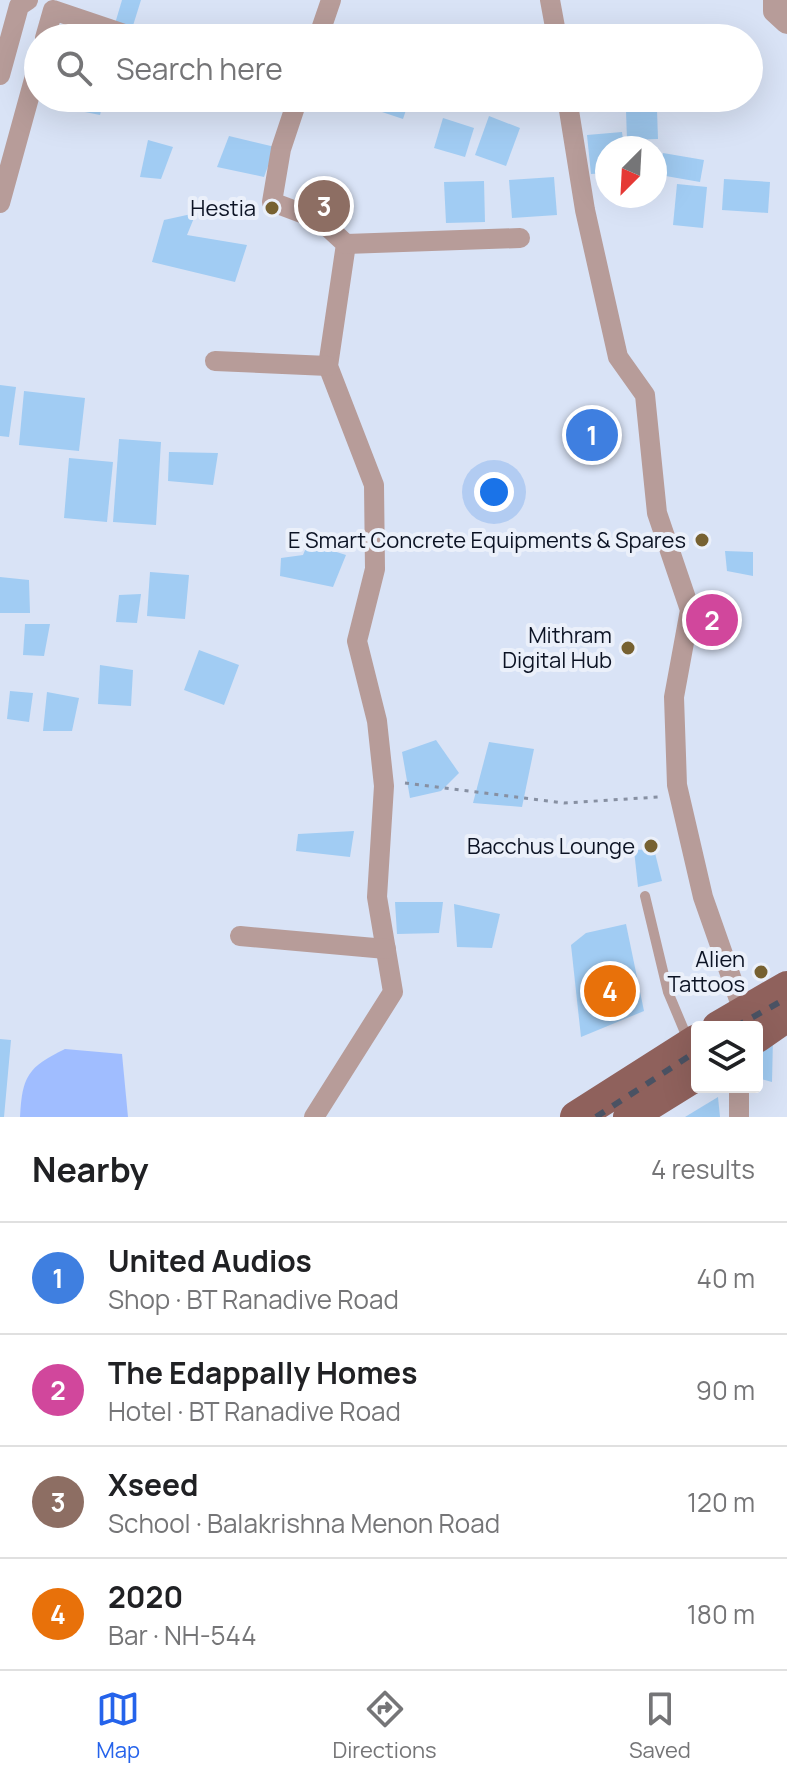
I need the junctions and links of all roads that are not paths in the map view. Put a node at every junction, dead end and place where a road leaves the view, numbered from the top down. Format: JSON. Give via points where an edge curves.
{"nodes":[{"id":1,"x":28,"y":0,"type":"edge"},
{"id":2,"x":331,"y":0,"type":"edge"},
{"id":3,"x":550,"y":0,"type":"edge"},
{"id":4,"x":775,"y":0,"type":"edge"},
{"id":5,"x":43,"y":5,"type":"edge"},
{"id":6,"x":787,"y":22,"type":"edge"},
{"id":7,"x":97,"y":24,"type":"edge"},
{"id":8,"x":323,"y":24,"type":"edge"},
{"id":9,"x":554,"y":24,"type":"edge"},
{"id":10,"x":0,"y":75,"type":"edge"},
{"id":11,"x":25,"y":112,"type":"edge"},
{"id":12,"x":293,"y":112,"type":"edge"},
{"id":13,"x":569,"y":112,"type":"edge"},
{"id":14,"x":0,"y":203,"type":"edge"},
{"id":15,"x":520,"y":238,"type":"dead end"},
{"id":16,"x":346,"y":244,"type":"junction"},
{"id":17,"x":215,"y":361,"type":"dead end"},
{"id":18,"x":328,"y":366,"type":"junction"},
{"id":19,"x":645,"y":896,"type":"dead end"},
{"id":20,"x":240,"y":936,"type":"dead end"},
{"id":21,"x":386,"y":949,"type":"junction"},
{"id":22,"x":787,"y":987,"type":"edge"},
{"id":23,"x":787,"y":1016,"type":"edge"},
{"id":24,"x":739,"y":1021,"type":"edge"},
{"id":25,"x":745,"y":1021,"type":"edge"},
{"id":26,"x":761,"y":1021,"type":"edge"},
{"id":27,"x":691,"y":1044,"type":"edge"},
{"id":28,"x":691,"y":1055,"type":"edge"},
{"id":29,"x":691,"y":1057,"type":"edge"},
{"id":30,"x":739,"y":1093,"type":"edge"},
{"id":31,"x":314,"y":1117,"type":"edge"},
{"id":32,"x":576,"y":1117,"type":"edge"},
{"id":33,"x":629,"y":1117,"type":"edge"},
{"id":34,"x":739,"y":1117,"type":"edge"}],
"edges":[{"from":1,"to":10,"type":"street","via":[[19,6]]},
{"from":2,"to":8,"type":"street"},
{"from":3,"to":9,"type":"street"},
{"from":4,"to":6,"type":"street","via":[[775,11]]},
{"from":5,"to":7,"type":"street"},
{"from":11,"to":14,"type":"street"},
{"from":12,"to":16,"type":"street","via":[[272,202],[320,220]]},
{"from":13,"to":24,"type":"street","via":[[618,357],[645,395],[657,513],[690,610],[674,697],[679,796]]},
{"from":15,"to":16,"type":"street"},
{"from":16,"to":18,"type":"street"},
{"from":17,"to":18,"type":"street"},
{"from":18,"to":21,"type":"street","via":[[374,485],[375,569],[357,641],[377,721],[383,780],[377,897]]},
{"from":19,"to":27,"type":"lane","via":[[668,992]]},
{"from":20,"to":21,"type":"street"},
{"from":21,"to":31,"type":"street","via":[[393,992]]},
{"from":22,"to":25,"type":"main road"},
{"from":23,"to":26,"type":"main road"},
{"from":28,"to":32,"type":"main road"},
{"from":29,"to":33,"type":"main road"},
{"from":30,"to":34,"type":"street"}]}
